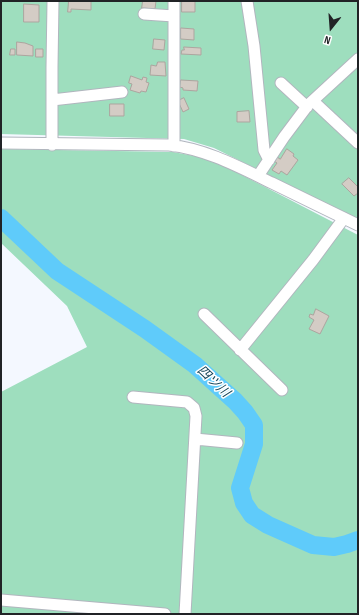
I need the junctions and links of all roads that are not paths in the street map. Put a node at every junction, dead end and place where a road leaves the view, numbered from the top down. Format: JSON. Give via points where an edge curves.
{"nodes":[{"id":1,"x":53,"y":1,"type":"edge"},
{"id":2,"x":174,"y":1,"type":"edge"},
{"id":3,"x":247,"y":1,"type":"edge"},
{"id":4,"x":144,"y":14,"type":"dead end"},
{"id":5,"x":174,"y":16,"type":"junction"},
{"id":6,"x":358,"y":59,"type":"edge"},
{"id":7,"x":282,"y":84,"type":"dead end"},
{"id":8,"x":122,"y":92,"type":"dead end"},
{"id":9,"x":52,"y":100,"type":"junction"},
{"id":10,"x":310,"y":104,"type":"junction"},
{"id":11,"x":358,"y":143,"type":"edge"},
{"id":12,"x":1,"y":144,"type":"edge"},
{"id":13,"x":52,"y":144,"type":"junction"},
{"id":14,"x":174,"y":146,"type":"junction"},
{"id":15,"x":269,"y":160,"type":"junction"},
{"id":16,"x":258,"y":176,"type":"junction"},
{"id":17,"x":344,"y":218,"type":"junction"},
{"id":18,"x":358,"y":225,"type":"edge"},
{"id":19,"x":204,"y":314,"type":"dead end"},
{"id":20,"x":240,"y":350,"type":"junction"},
{"id":21,"x":282,"y":390,"type":"dead end"},
{"id":22,"x":133,"y":397,"type":"dead end"},
{"id":23,"x":195,"y":439,"type":"junction"},
{"id":24,"x":237,"y":443,"type":"dead end"},
{"id":25,"x":1,"y":600,"type":"edge"},
{"id":26,"x":165,"y":614,"type":"edge"},
{"id":27,"x":185,"y":614,"type":"edge"}],
"edges":[{"from":1,"to":9,"type":"street"},
{"from":2,"to":5,"type":"street"},
{"from":3,"to":15,"type":"street","via":[[264,150]]},
{"from":4,"to":5,"type":"street"},
{"from":5,"to":14,"type":"street"},
{"from":6,"to":10,"type":"street"},
{"from":7,"to":10,"type":"street"},
{"from":8,"to":9,"type":"street"},
{"from":9,"to":13,"type":"street"},
{"from":10,"to":11,"type":"street"},
{"from":10,"to":15,"type":"street"},
{"from":12,"to":13,"type":"street"},
{"from":13,"to":14,"type":"street"},
{"from":14,"to":16,"type":"street","via":[[209,154]]},
{"from":15,"to":16,"type":"street"},
{"from":16,"to":17,"type":"street"},
{"from":17,"to":18,"type":"street"},
{"from":17,"to":20,"type":"street"},
{"from":19,"to":20,"type":"street"},
{"from":20,"to":21,"type":"street"},
{"from":22,"to":23,"type":"street","via":[[187,402],[194,408],[196,416]]},
{"from":23,"to":24,"type":"street"},
{"from":23,"to":27,"type":"street"},
{"from":25,"to":26,"type":"street"}]}
